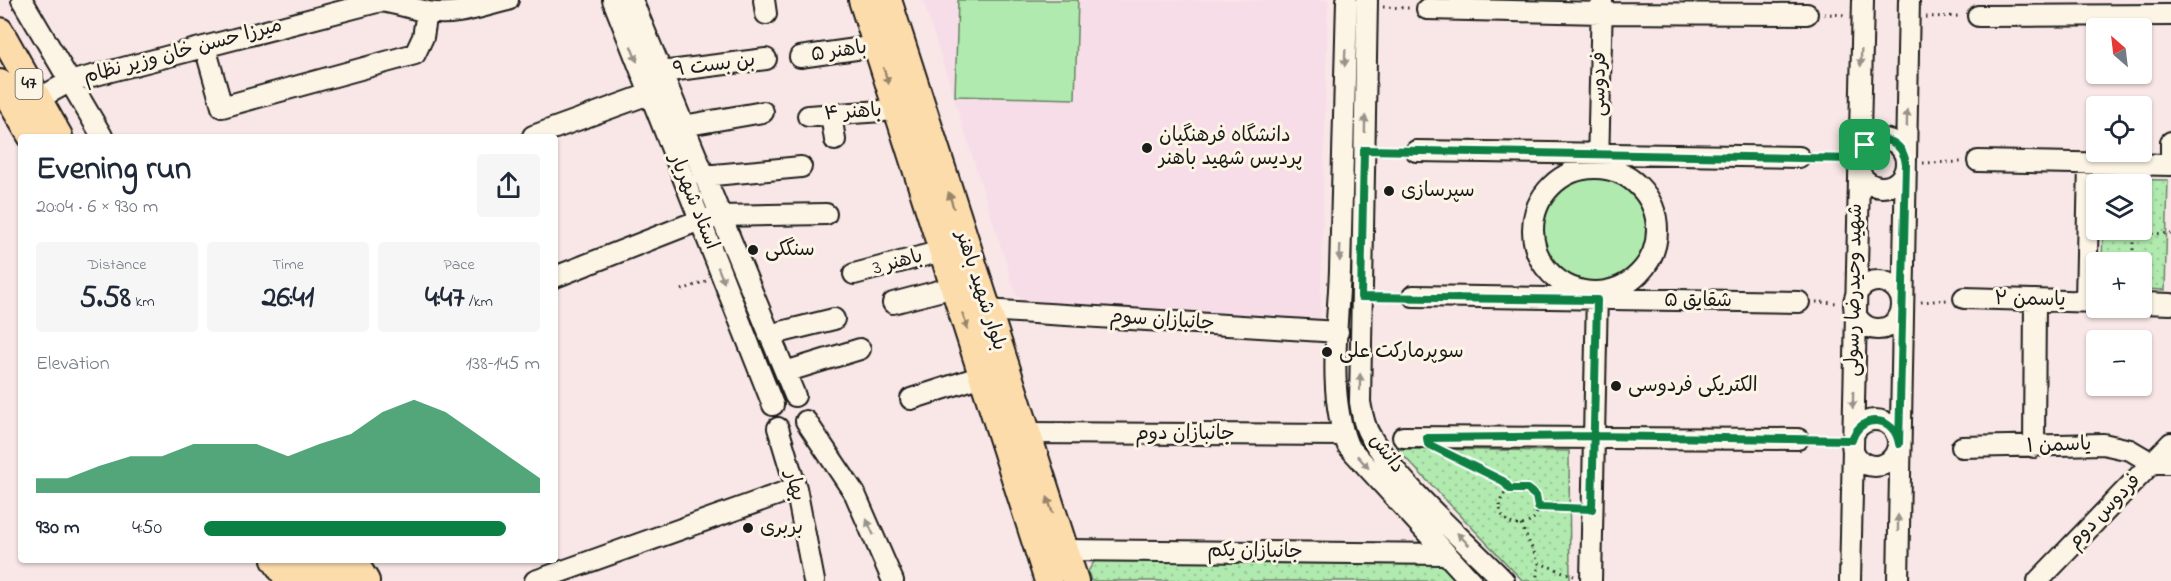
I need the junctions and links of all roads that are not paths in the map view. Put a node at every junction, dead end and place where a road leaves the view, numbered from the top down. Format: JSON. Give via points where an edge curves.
{"nodes":[{"id":1,"x":22,"y":0,"type":"edge"},
{"id":2,"x":508,"y":0,"type":"edge"},
{"id":3,"x":613,"y":0,"type":"edge"},
{"id":4,"x":635,"y":0,"type":"edge"},
{"id":5,"x":862,"y":0,"type":"edge"},
{"id":6,"x":888,"y":0,"type":"edge"},
{"id":7,"x":1347,"y":0,"type":"edge"},
{"id":8,"x":1367,"y":3,"type":"edge"},
{"id":9,"x":1602,"y":7,"type":"edge"},
{"id":10,"x":1863,"y":8,"type":"edge"},
{"id":11,"x":1909,"y":8,"type":"edge"},
{"id":12,"x":1427,"y":9,"type":"road end"},
{"id":13,"x":427,"y":12,"type":"junction"},
{"id":14,"x":1807,"y":14,"type":"road end"},
{"id":15,"x":2171,"y":15,"type":"edge"},
{"id":16,"x":1978,"y":16,"type":"road end"},
{"id":17,"x":0,"y":32,"type":"edge"},
{"id":18,"x":877,"y":46,"type":"junction"},
{"id":19,"x":205,"y":47,"type":"junction"},
{"id":20,"x":800,"y":57,"type":"dead end"},
{"id":21,"x":766,"y":59,"type":"dead end"},
{"id":22,"x":69,"y":82,"type":"junction"},
{"id":23,"x":0,"y":83,"type":"edge"},
{"id":24,"x":660,"y":84,"type":"junction"},
{"id":25,"x":38,"y":99,"type":"junction"},
{"id":26,"x":897,"y":110,"type":"junction"},
{"id":27,"x":763,"y":112,"type":"dead end"},
{"id":28,"x":831,"y":115,"type":"junction"},
{"id":29,"x":808,"y":116,"type":"dead end"},
{"id":30,"x":683,"y":126,"type":"junction"},
{"id":31,"x":30,"y":134,"type":"edge"},
{"id":32,"x":58,"y":134,"type":"edge"},
{"id":33,"x":101,"y":134,"type":"edge"},
{"id":34,"x":538,"y":134,"type":"edge"},
{"id":35,"x":835,"y":140,"type":"dead end"},
{"id":36,"x":2171,"y":142,"type":"edge"},
{"id":37,"x":1416,"y":151,"type":"road end"},
{"id":38,"x":1799,"y":157,"type":"road end"},
{"id":39,"x":1858,"y":159,"type":"junction"},
{"id":40,"x":1598,"y":160,"type":"junction"},
{"id":41,"x":1978,"y":161,"type":"road end"},
{"id":42,"x":1906,"y":164,"type":"junction"},
{"id":43,"x":2089,"y":164,"type":"junction"},
{"id":44,"x":2171,"y":165,"type":"edge"},
{"id":45,"x":801,"y":167,"type":"dead end"},
{"id":46,"x":703,"y":176,"type":"junction"},
{"id":47,"x":826,"y":214,"type":"dead end"},
{"id":48,"x":719,"y":216,"type":"junction"},
{"id":49,"x":700,"y":220,"type":"junction"},
{"id":50,"x":942,"y":251,"type":"junction"},
{"id":51,"x":2089,"y":252,"type":"edge"},
{"id":52,"x":854,"y":274,"type":"dead end"},
{"id":53,"x":558,"y":276,"type":"edge"},
{"id":54,"x":954,"y":286,"type":"junction"},
{"id":55,"x":1413,"y":296,"type":"road end"},
{"id":56,"x":1597,"y":296,"type":"junction"},
{"id":57,"x":1964,"y":298,"type":"road end"},
{"id":58,"x":2035,"y":300,"type":"junction"},
{"id":59,"x":1799,"y":302,"type":"road end"},
{"id":60,"x":2086,"y":302,"type":"edge"},
{"id":61,"x":893,"y":303,"type":"dead end"},
{"id":62,"x":1854,"y":303,"type":"junction"},
{"id":63,"x":1902,"y":303,"type":"junction"},
{"id":64,"x":2152,"y":303,"type":"edge"},
{"id":65,"x":2171,"y":304,"type":"edge"},
{"id":66,"x":986,"y":310,"type":"junction"},
{"id":67,"x":834,"y":320,"type":"dead end"},
{"id":68,"x":1338,"y":332,"type":"junction"},
{"id":69,"x":770,"y":335,"type":"junction"},
{"id":70,"x":860,"y":349,"type":"dead end"},
{"id":71,"x":785,"y":372,"type":"junction"},
{"id":72,"x":982,"y":376,"type":"junction"},
{"id":73,"x":795,"y":396,"type":"junction"},
{"id":74,"x":911,"y":399,"type":"dead end"},
{"id":75,"x":773,"y":405,"type":"junction"},
{"id":76,"x":806,"y":421,"type":"junction"},
{"id":77,"x":778,"y":428,"type":"junction"},
{"id":78,"x":1027,"y":433,"type":"junction"},
{"id":79,"x":1344,"y":435,"type":"junction"},
{"id":80,"x":1594,"y":436,"type":"junction"},
{"id":81,"x":1403,"y":437,"type":"dead end"},
{"id":82,"x":1798,"y":439,"type":"road end"},
{"id":83,"x":1852,"y":440,"type":"junction"},
{"id":84,"x":2171,"y":443,"type":"edge"},
{"id":85,"x":1899,"y":444,"type":"junction"},
{"id":86,"x":1962,"y":447,"type":"dead end"},
{"id":87,"x":2034,"y":447,"type":"junction"},
{"id":88,"x":2161,"y":463,"type":"edge"},
{"id":89,"x":796,"y":488,"type":"junction"},
{"id":90,"x":1065,"y":550,"type":"junction"},
{"id":91,"x":1445,"y":554,"type":"junction"},
{"id":92,"x":277,"y":563,"type":"edge"},
{"id":93,"x":300,"y":563,"type":"edge"},
{"id":94,"x":328,"y":563,"type":"edge"},
{"id":95,"x":355,"y":563,"type":"edge"},
{"id":96,"x":1585,"y":579,"type":"edge"},
{"id":97,"x":289,"y":581,"type":"edge"},
{"id":98,"x":312,"y":581,"type":"edge"},
{"id":99,"x":339,"y":581,"type":"edge"},
{"id":100,"x":366,"y":581,"type":"edge"},
{"id":101,"x":535,"y":581,"type":"edge"},
{"id":102,"x":814,"y":581,"type":"edge"},
{"id":103,"x":893,"y":581,"type":"edge"},
{"id":104,"x":1048,"y":581,"type":"edge"},
{"id":105,"x":1075,"y":581,"type":"edge"},
{"id":106,"x":1471,"y":581,"type":"edge"},
{"id":107,"x":1504,"y":581,"type":"edge"},
{"id":108,"x":1850,"y":581,"type":"edge"},
{"id":109,"x":1898,"y":581,"type":"edge"},
{"id":110,"x":2038,"y":581,"type":"edge"}],
"edges":[{"from":1,"to":22,"type":"street"},
{"from":2,"to":13,"type":"street","name":"میرزا حسن خان وزیر نظام","via":[[453,13]]},
{"from":3,"to":24,"type":"street","name":"استاد شهریار","one_way":true},
{"from":4,"to":24,"type":"street","name":"استاد شهریار"},
{"from":5,"to":18,"type":"main road","name":"بلوار شهید باهنر"},
{"from":66,"to":6,"type":"main road","name":"بلوار شهید باهنر","one_way":true},
{"from":7,"to":68,"type":"street","name":"دانش","one_way":true},
{"from":107,"to":8,"type":"street","name":"دانش","one_way":true,"via":[[1405,480],[1364,422],[1360,402]]},
{"from":9,"to":12,"type":"street"},
{"from":9,"to":14,"type":"street"},
{"from":9,"to":40,"type":"street","name":"فردوسی"},
{"from":10,"to":39,"type":"street","name":"شهید وحیدرضا رسولی","one_way":true},
{"from":42,"to":11,"type":"street","one_way":true},
{"from":13,"to":19,"type":"street","name":"میرزا حسن خان وزیر نظام","via":[[381,1]]},
{"from":13,"to":19,"type":"street","via":[[416,54],[222,107]]},
{"from":15,"to":16,"type":"street"},
{"from":17,"to":25,"type":"main road","number":"47"},
{"from":18,"to":20,"type":"street","name":"باهنر ۵"},
{"from":18,"to":26,"type":"main road","name":"بلوار شهید باهنر","one_way":true},
{"from":19,"to":22,"type":"street","name":"میرزا حسن خان وزیر نظام"},
{"from":21,"to":24,"type":"street","name":"بن بست ۹"},
{"from":22,"to":25,"type":"street","name":"میرزا حسن خان وزیر نظام"},
{"from":22,"to":33,"type":"street"},
{"from":23,"to":31,"type":"main road","number":"47"},
{"from":24,"to":30,"type":"street","name":"استاد شهریار"},
{"from":24,"to":34,"type":"street","name":"بن بست ۹"},
{"from":24,"to":49,"type":"street","name":"استاد شهریار"},
{"from":25,"to":32,"type":"main road","number":"47"},
{"from":26,"to":28,"type":"street","name":"باهنر ۴"},
{"from":26,"to":50,"type":"main road","name":"بلوار شهید باهنر"},
{"from":27,"to":30,"type":"street"},
{"from":28,"to":29,"type":"street","name":"باهنر ۴"},
{"from":28,"to":35,"type":"street"},
{"from":30,"to":46,"type":"street","name":"استاد شهریار"},
{"from":36,"to":44,"type":"street"},
{"from":37,"to":40,"type":"street"},
{"from":38,"to":40,"type":"street"},
{"from":39,"to":42,"type":"street","via":[[1860,151],[1872,141],[1888,140],[1902,149]]},
{"from":39,"to":42,"type":"street","via":[[1860,175],[1879,188],[1887,188],[1901,179]]},
{"from":39,"to":62,"type":"street","name":"شهید وحیدرضا رسولی"},
{"from":40,"to":56,"type":"street","via":[[1635,182],[1648,197],[1656,216],[1657,236],[1642,272],[1626,284]]},
{"from":40,"to":56,"type":"street","via":[[1560,179],[1545,193],[1536,211],[1533,231],[1536,251],[1545,268],[1569,286]]},
{"from":41,"to":43,"type":"street"},
{"from":42,"to":63,"type":"street"},
{"from":43,"to":44,"type":"street"},
{"from":43,"to":51,"type":"street"},
{"from":45,"to":46,"type":"street"},
{"from":46,"to":48,"type":"street","name":"استاد شهریار"},
{"from":47,"to":48,"type":"street"},
{"from":48,"to":49,"type":"street"},
{"from":48,"to":69,"type":"street","name":"استاد شهریار"},
{"from":49,"to":53,"type":"street"},
{"from":49,"to":75,"type":"street","name":"استاد شهریار","one_way":true},
{"from":50,"to":52,"type":"street","name":"باهنر 3"},
{"from":50,"to":54,"type":"main road","name":"بلوار شهید باهنر"},
{"from":54,"to":61,"type":"street"},
{"from":54,"to":72,"type":"main road","name":"بلوار شهید باهنر","one_way":true},
{"from":55,"to":56,"type":"street"},
{"from":56,"to":59,"type":"street","name":"شقایق ۵"},
{"from":56,"to":80,"type":"street"},
{"from":57,"to":58,"type":"street","name":"یاسمن ۲"},
{"from":58,"to":60,"type":"street","name":"یاسمن ۲"},
{"from":58,"to":87,"type":"street"},
{"from":62,"to":63,"type":"street","via":[[1867,284],[1883,282],[1896,289]]},
{"from":62,"to":63,"type":"street","via":[[1858,318],[1878,329],[1893,324]]},
{"from":62,"to":83,"type":"street","name":"شهید وحیدرضا رسولی","one_way":true},
{"from":63,"to":85,"type":"street"},
{"from":64,"to":65,"type":"street"},
{"from":66,"to":68,"type":"street","name":"جانبازان سوم"},
{"from":66,"to":78,"type":"main road","name":"بلوار شهید باهنر"},
{"from":67,"to":69,"type":"street"},
{"from":68,"to":79,"type":"street","name":"دانش","via":[[1337,408]]},
{"from":69,"to":71,"type":"street","name":"استاد شهریار"},
{"from":70,"to":71,"type":"street"},
{"from":71,"to":73,"type":"street","name":"استاد شهریار"},
{"from":72,"to":74,"type":"street"},
{"from":72,"to":104,"type":"main road","name":"بلوار شهید باهنر"},
{"from":73,"to":75,"type":"street","via":[[782,396]]},
{"from":73,"to":76,"type":"street","via":[[801,398],[807,409]]},
{"from":75,"to":77,"type":"street","via":[[771,417]]},
{"from":76,"to":77,"type":"street","via":[[790,432]]},
{"from":103,"to":76,"type":"street","one_way":true,"via":[[855,494]]},
{"from":77,"to":89,"type":"street","name":"بهار"},
{"from":78,"to":79,"type":"street","name":"جانبازان دوم"},
{"from":90,"to":78,"type":"main road","name":"بلوار شهید باهنر","one_way":true},
{"from":79,"to":91,"type":"street","name":"دانش","one_way":true,"via":[[1348,446]]},
{"from":80,"to":81,"type":"street"},
{"from":80,"to":82,"type":"street"},
{"from":80,"to":96,"type":"street"},
{"from":83,"to":85,"type":"street","via":[[1859,426],[1881,420],[1894,429]]},
{"from":83,"to":85,"type":"street","via":[[1860,461],[1874,466],[1894,458]]},
{"from":83,"to":108,"type":"street","name":"شهید وحیدرضا رسولی"},
{"from":84,"to":88,"type":"street","name":"فردوس دوم"},
{"from":109,"to":85,"type":"street","one_way":true},
{"from":86,"to":87,"type":"street","name":"یاسمن ۱"},
{"from":87,"to":88,"type":"street","name":"یاسمن ۱","via":[[2103,444]]},
{"from":88,"to":110,"type":"street","name":"فردوس دوم"},
{"from":89,"to":101,"type":"street"},
{"from":89,"to":102,"type":"street","name":"بهار"},
{"from":90,"to":91,"type":"street","name":"جانبازان یکم"},
{"from":90,"to":105,"type":"main road","name":"بلوار شهید باهنر"},
{"from":91,"to":106,"type":"street","name":"دانش"},
{"from":92,"to":97,"type":"main road"},
{"from":93,"to":98,"type":"main road"},
{"from":94,"to":99,"type":"main road"},
{"from":95,"to":100,"type":"main road"}]}
